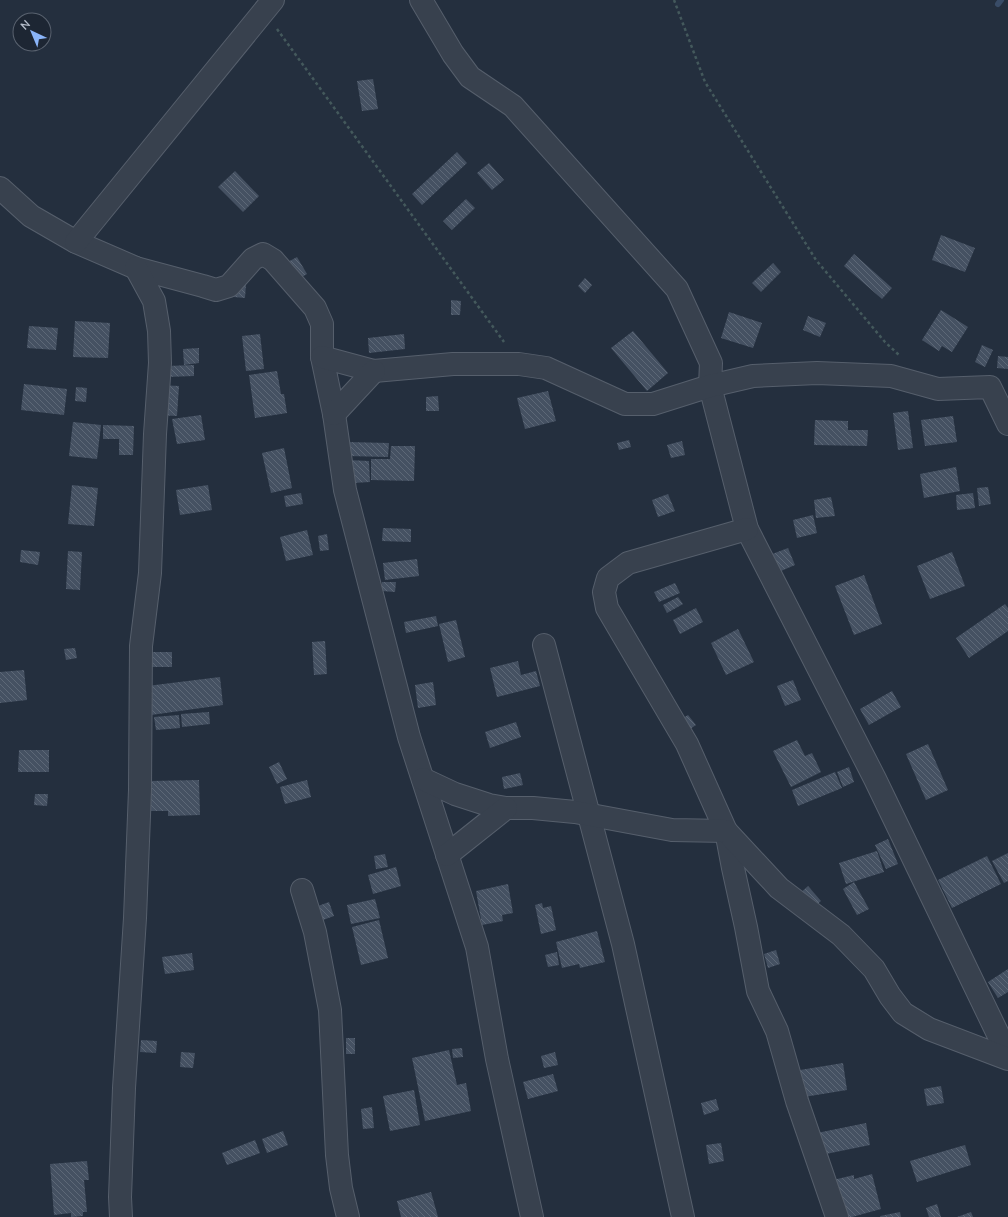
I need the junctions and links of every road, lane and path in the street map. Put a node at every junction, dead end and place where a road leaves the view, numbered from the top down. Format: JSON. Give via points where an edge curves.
{"nodes":[{"id":1,"x":421,"y":0,"type":"edge"},
{"id":2,"x":674,"y":0,"type":"edge"},
{"id":3,"x":268,"y":5,"type":"edge"},
{"id":4,"x":0,"y":188,"type":"edge"},
{"id":5,"x":76,"y":242,"type":"junction"},
{"id":6,"x":136,"y":268,"type":"junction"},
{"id":7,"x":322,"y":357,"type":"junction"},
{"id":8,"x":902,"y":358,"type":"dead end"},
{"id":9,"x":519,"y":364,"type":"junction"},
{"id":10,"x":374,"y":372,"type":"junction"},
{"id":11,"x":710,"y":386,"type":"junction"},
{"id":12,"x":334,"y":414,"type":"junction"},
{"id":13,"x":1008,"y":424,"type":"edge"},
{"id":14,"x":747,"y":529,"type":"junction"},
{"id":15,"x":544,"y":645,"type":"dead end"},
{"id":16,"x":423,"y":779,"type":"junction"},
{"id":17,"x":506,"y":808,"type":"junction"},
{"id":18,"x":590,"y":815,"type":"junction"},
{"id":19,"x":726,"y":831,"type":"junction"},
{"id":20,"x":447,"y":856,"type":"junction"},
{"id":21,"x":302,"y":890,"type":"dead end"},
{"id":22,"x":1008,"y":1055,"type":"edge"},
{"id":23,"x":1008,"y":1059,"type":"edge"},
{"id":24,"x":121,"y":1217,"type":"edge"},
{"id":25,"x":348,"y":1217,"type":"edge"},
{"id":26,"x":532,"y":1217,"type":"edge"},
{"id":27,"x":683,"y":1217,"type":"edge"},
{"id":28,"x":837,"y":1217,"type":"edge"}],
"edges":[{"from":1,"to":11,"type":"street","via":[[470,77],[513,106],[677,289],[711,363]]},
{"from":2,"to":8,"type":"path","via":[[705,82],[816,260],[885,342]]},
{"from":3,"to":5,"type":"street"},
{"from":3,"to":9,"type":"path"},
{"from":4,"to":5,"type":"street","via":[[31,216]]},
{"from":5,"to":6,"type":"street"},
{"from":6,"to":7,"type":"street","via":[[216,290],[228,286],[253,259],[263,254],[273,260],[315,308],[322,324]]},
{"from":6,"to":24,"type":"street","via":[[154,301],[159,331],[160,363],[150,573],[141,646],[138,850],[124,1088]]},
{"from":7,"to":10,"type":"street"},
{"from":7,"to":12,"type":"street"},
{"from":9,"to":10,"type":"street","via":[[454,364]]},
{"from":9,"to":11,"type":"street","via":[[546,368],[625,404],[653,404]]},
{"from":10,"to":12,"type":"street"},
{"from":11,"to":13,"type":"street","via":[[753,376],[817,373],[891,376],[938,389],[990,387]]},
{"from":11,"to":14,"type":"street"},
{"from":12,"to":16,"type":"street","via":[[345,490],[409,737]]},
{"from":14,"to":19,"type":"street","via":[[628,563],[608,578],[604,592],[607,608],[687,744]]},
{"from":14,"to":22,"type":"street","via":[[875,779]]},
{"from":15,"to":18,"type":"street"},
{"from":16,"to":17,"type":"street","via":[[455,794]]},
{"from":16,"to":20,"type":"street"},
{"from":17,"to":18,"type":"street","via":[[533,808]]},
{"from":17,"to":20,"type":"street"},
{"from":18,"to":19,"type":"street","via":[[672,830]]},
{"from":18,"to":27,"type":"street","via":[[623,944]]},
{"from":19,"to":23,"type":"street","via":[[779,888],[841,935],[874,969],[903,1013],[929,1030]]},
{"from":19,"to":28,"type":"street","via":[[758,992],[777,1031],[797,1101]]},
{"from":20,"to":26,"type":"street","via":[[477,947],[497,1059]]},
{"from":21,"to":25,"type":"street","via":[[315,932],[330,1010],[337,1155]]}]}
